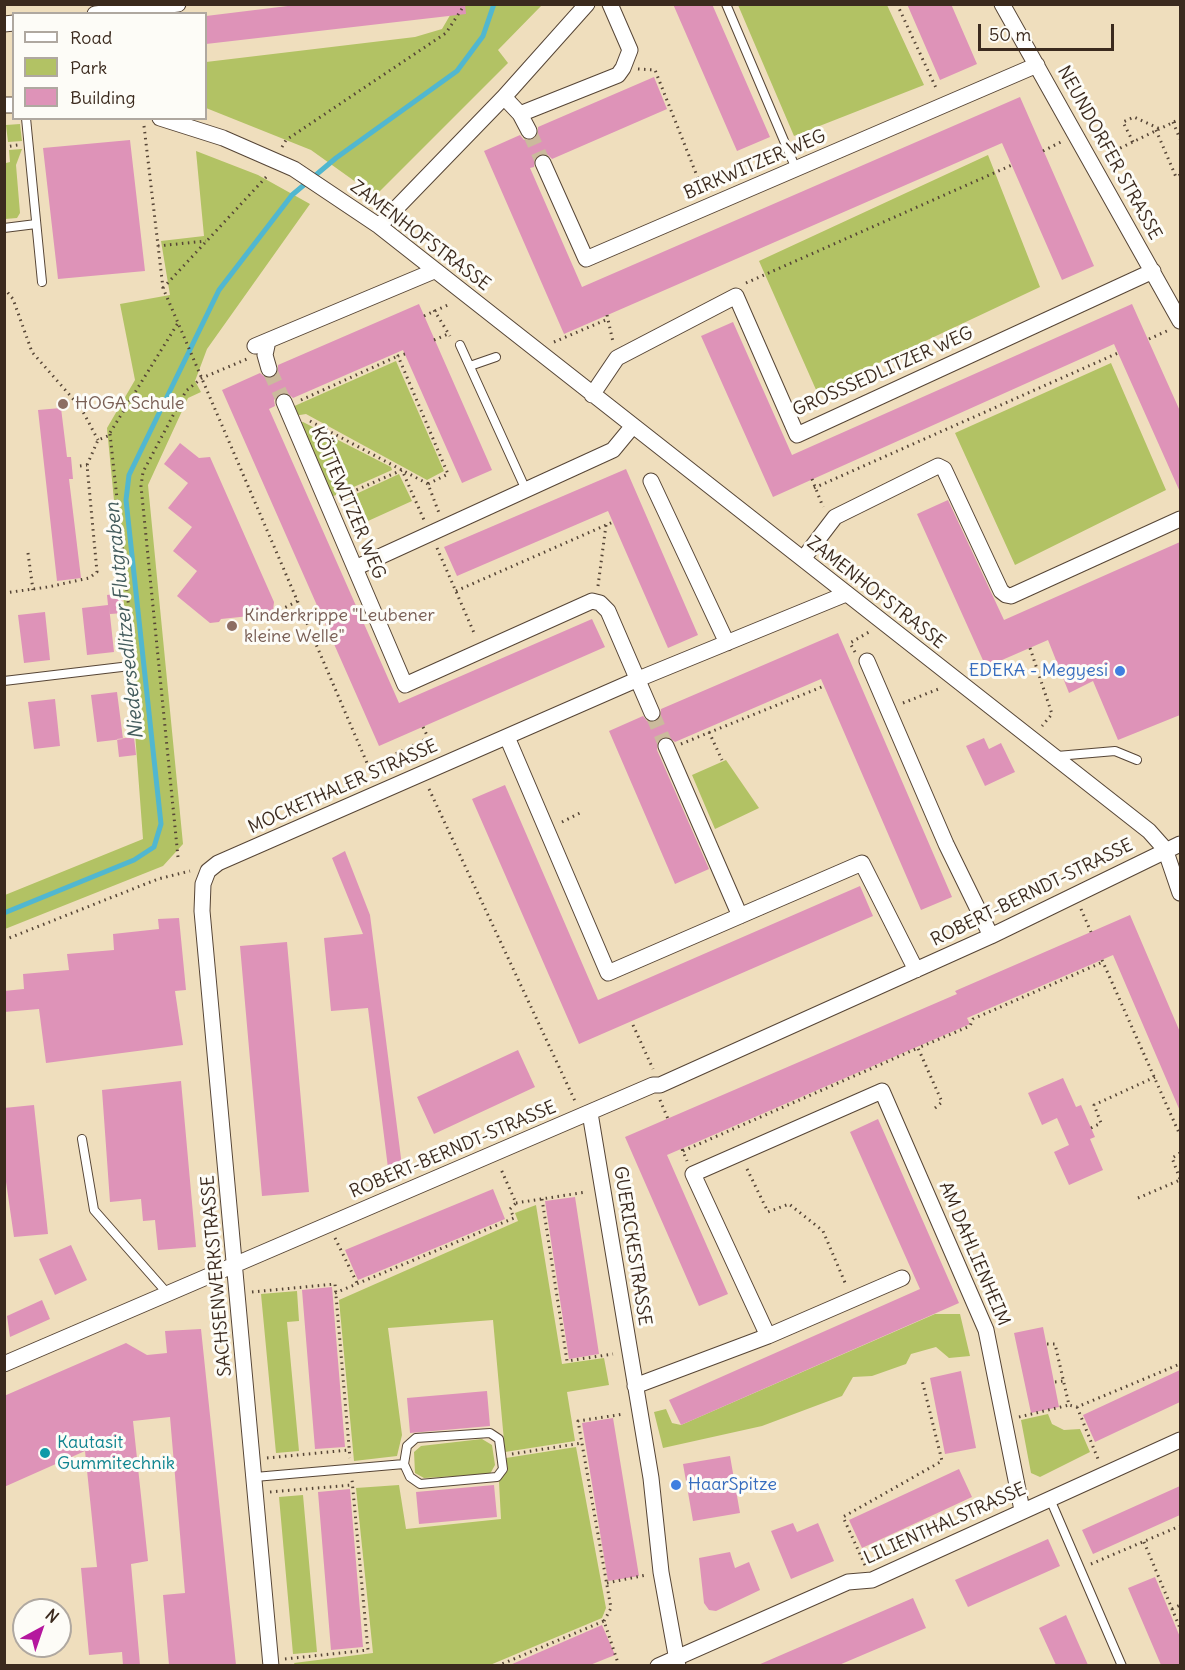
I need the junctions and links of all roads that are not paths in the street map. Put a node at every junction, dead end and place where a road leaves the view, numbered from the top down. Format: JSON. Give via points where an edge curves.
{"nodes":[{"id":1,"x":178,"y":4,"type":"edge"},
{"id":2,"x":587,"y":4,"type":"edge"},
{"id":3,"x":610,"y":4,"type":"edge"},
{"id":4,"x":726,"y":4,"type":"edge"},
{"id":5,"x":1002,"y":4,"type":"edge"},
{"id":6,"x":120,"y":8,"type":"edge"},
{"id":7,"x":103,"y":12,"type":"edge"},
{"id":8,"x":1037,"y":65,"type":"junction"},
{"id":9,"x":504,"y":97,"type":"junction"},
{"id":10,"x":520,"y":114,"type":"junction"},
{"id":11,"x":26,"y":120,"type":"edge"},
{"id":12,"x":166,"y":120,"type":"edge"},
{"id":13,"x":529,"y":131,"type":"tunnel mouth"},
{"id":14,"x":543,"y":163,"type":"tunnel mouth"},
{"id":15,"x":796,"y":169,"type":"junction"},
{"id":16,"x":36,"y":224,"type":"junction"},
{"id":17,"x":379,"y":226,"type":"junction"},
{"id":18,"x":4,"y":228,"type":"edge"},
{"id":19,"x":434,"y":271,"type":"junction"},
{"id":20,"x":1153,"y":271,"type":"junction"},
{"id":21,"x":42,"y":282,"type":"dead end"},
{"id":22,"x":1175,"y":325,"type":"edge"},
{"id":23,"x":460,"y":345,"type":"dead end"},
{"id":24,"x":496,"y":357,"type":"dead end"},
{"id":25,"x":470,"y":366,"type":"junction"},
{"id":26,"x":269,"y":369,"type":"tunnel mouth"},
{"id":27,"x":592,"y":394,"type":"junction"},
{"id":28,"x":287,"y":409,"type":"tunnel mouth"},
{"id":29,"x":632,"y":427,"type":"junction"},
{"id":30,"x":651,"y":481,"type":"dead end"},
{"id":31,"x":526,"y":490,"type":"junction"},
{"id":32,"x":1180,"y":519,"type":"edge"},
{"id":33,"x":802,"y":559,"type":"junction"},
{"id":34,"x":355,"y":568,"type":"junction"},
{"id":35,"x":846,"y":594,"type":"junction"},
{"id":36,"x":727,"y":644,"type":"junction"},
{"id":37,"x":867,"y":661,"type":"dead end"},
{"id":38,"x":130,"y":666,"type":"road end"},
{"id":39,"x":636,"y":680,"type":"junction"},
{"id":40,"x":4,"y":681,"type":"edge"},
{"id":41,"x":652,"y":713,"type":"tunnel mouth"},
{"id":42,"x":507,"y":737,"type":"junction"},
{"id":43,"x":667,"y":748,"type":"tunnel mouth"},
{"id":44,"x":1054,"y":756,"type":"junction"},
{"id":45,"x":1137,"y":760,"type":"dead end"},
{"id":46,"x":1180,"y":844,"type":"edge"},
{"id":47,"x":1165,"y":849,"type":"junction"},
{"id":48,"x":203,"y":884,"type":"joint"},
{"id":49,"x":1180,"y":893,"type":"edge"},
{"id":50,"x":740,"y":916,"type":"junction"},
{"id":51,"x":992,"y":936,"type":"junction"},
{"id":52,"x":916,"y":970,"type":"junction"},
{"id":53,"x":586,"y":1114,"type":"junction"},
{"id":54,"x":82,"y":1139,"type":"dead end"},
{"id":55,"x":236,"y":1265,"type":"junction"},
{"id":56,"x":902,"y":1278,"type":"dead end"},
{"id":57,"x":168,"y":1294,"type":"junction"},
{"id":58,"x":768,"y":1336,"type":"junction"},
{"id":59,"x":4,"y":1364,"type":"edge"},
{"id":60,"x":635,"y":1386,"type":"junction"},
{"id":61,"x":1180,"y":1440,"type":"edge"},
{"id":62,"x":404,"y":1464,"type":"junction"},
{"id":63,"x":255,"y":1477,"type":"junction"},
{"id":64,"x":1050,"y":1498,"type":"junction"},
{"id":65,"x":1022,"y":1510,"type":"junction"},
{"id":66,"x":677,"y":1661,"type":"edge"},
{"id":67,"x":272,"y":1665,"type":"edge"},
{"id":68,"x":658,"y":1665,"type":"edge"},
{"id":69,"x":1122,"y":1665,"type":"edge"}],
"edges":[{"from":1,"to":6,"type":"street"},
{"from":2,"to":9,"type":"street"},
{"from":3,"to":10,"type":"street","via":[[630,50],[618,75]]},
{"from":4,"to":15,"type":"lane"},
{"from":5,"to":8,"type":"street","name":"NEUNDORFER STRASSE"},
{"from":6,"to":7,"type":"street"},
{"from":8,"to":15,"type":"street","name":"BIRKWITZER WEG"},
{"from":8,"to":20,"type":"street","name":"NEUNDORFER STRASSE"},
{"from":9,"to":10,"type":"street"},
{"from":9,"to":17,"type":"street"},
{"from":10,"to":13,"type":"street"},
{"from":11,"to":16,"type":"lane"},
{"from":12,"to":17,"type":"street","name":"ZAMENHOFSTRASSE","via":[[275,160]]},
{"from":14,"to":15,"type":"street","name":"BIRKWITZER WEG","via":[[586,259]]},
{"from":16,"to":18,"type":"lane"},
{"from":16,"to":21,"type":"lane"},
{"from":17,"to":19,"type":"street","name":"ZAMENHOFSTRASSE"},
{"from":19,"to":26,"type":"street","via":[[262,346]]},
{"from":19,"to":27,"type":"street","name":"ZAMENHOFSTRASSE"},
{"from":20,"to":22,"type":"street","name":"NEUNDORFER STRASSE"},
{"from":20,"to":27,"type":"street","name":"GROSSSEDLITZER WEG","via":[[797,435],[736,296],[617,358]]},
{"from":23,"to":25,"type":"lane"},
{"from":24,"to":25,"type":"lane"},
{"from":25,"to":31,"type":"lane"},
{"from":27,"to":29,"type":"street","name":"ZAMENHOFSTRASSE"},
{"from":28,"to":34,"type":"street","name":"KÖTTEWITZER WEG"},
{"from":29,"to":31,"type":"street","via":[[613,450]]},
{"from":29,"to":33,"type":"street","name":"ZAMENHOFSTRASSE"},
{"from":30,"to":36,"type":"street"},
{"from":31,"to":34,"type":"street"},
{"from":32,"to":33,"type":"street","via":[[1011,596],[1001,591],[944,469],[938,466],[835,517]]},
{"from":33,"to":35,"type":"street","name":"ZAMENHOFSTRASSE"},
{"from":34,"to":39,"type":"street","name":"KÖTTEWITZER WEG","via":[[405,686],[592,602],[608,611]]},
{"from":35,"to":36,"type":"street","name":"MOCKETHALER STRASSE"},
{"from":35,"to":44,"type":"street","name":"ZAMENHOFSTRASSE"},
{"from":36,"to":39,"type":"street","name":"MOCKETHALER STRASSE"},
{"from":37,"to":51,"type":"street","via":[[946,844]]},
{"from":38,"to":40,"type":"lane"},
{"from":39,"to":41,"type":"street"},
{"from":39,"to":42,"type":"street","name":"MOCKETHALER STRASSE"},
{"from":42,"to":48,"type":"street","name":"MOCKETHALER STRASSE","via":[[218,863],[208,871]]},
{"from":42,"to":50,"type":"street","via":[[608,973]]},
{"from":43,"to":50,"type":"street"},
{"from":44,"to":45,"type":"lane","via":[[1115,751]]},
{"from":44,"to":47,"type":"street","name":"ZAMENHOFSTRASSE","via":[[1149,831]]},
{"from":46,"to":47,"type":"street"},
{"from":47,"to":49,"type":"street"},
{"from":47,"to":51,"type":"street","name":"ROBERT-BERNDT-STRASSE"},
{"from":48,"to":55,"type":"street","name":"SACHSENWERKSTRASSE","via":[[202,911]]},
{"from":50,"to":52,"type":"street","via":[[862,863]]},
{"from":51,"to":52,"type":"street","name":"ROBERT-BERNDT-STRASSE"},
{"from":52,"to":53,"type":"street","name":"ROBERT-BERNDT-STRASSE","via":[[660,1085]]},
{"from":53,"to":55,"type":"street","name":"ROBERT-BERNDT-STRASSE"},
{"from":53,"to":60,"type":"street","name":"GUERICKESTRASSE","via":[[603,1190]]},
{"from":54,"to":57,"type":"lane","via":[[94,1210]]},
{"from":55,"to":57,"type":"street","name":"ROBERT-BERNDT-STRASSE"},
{"from":55,"to":63,"type":"street","name":"SACHSENWERKSTRASSE"},
{"from":56,"to":58,"type":"street"},
{"from":57,"to":59,"type":"street","name":"ROBERT-BERNDT-STRASSE"},
{"from":58,"to":60,"type":"street"},
{"from":58,"to":65,"type":"street","name":"AM DAHLIENHEIM","via":[[693,1174],[882,1091],[986,1330]]},
{"from":60,"to":66,"type":"street","name":"GUERICKESTRASSE"},
{"from":61,"to":64,"type":"street","name":"LILIENTHALSTRASSE"},
{"from":62,"to":62,"type":"lane","via":[[410,1477],[420,1484],[497,1477],[503,1469],[499,1439],[490,1433],[416,1438],[407,1446]]},
{"from":62,"to":63,"type":"lane"},
{"from":63,"to":67,"type":"street","name":"SACHSENWERKSTRASSE"},
{"from":64,"to":65,"type":"street","name":"LILIENTHALSTRASSE"},
{"from":64,"to":69,"type":"lane"},
{"from":65,"to":66,"type":"street","name":"LILIENTHALSTRASSE","via":[[872,1580],[848,1582]]},
{"from":66,"to":68,"type":"street","name":"LILIENTHALSTRASSE"}]}
